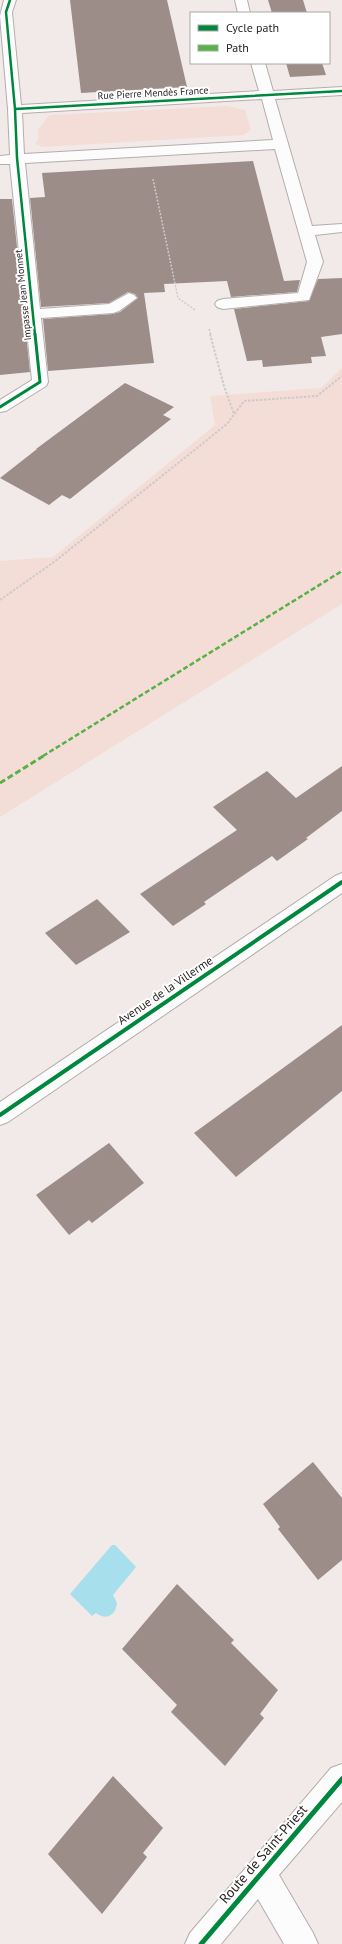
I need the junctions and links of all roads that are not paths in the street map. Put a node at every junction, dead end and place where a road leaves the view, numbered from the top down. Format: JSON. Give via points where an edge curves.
{"nodes":[{"id":1,"x":10,"y":0,"type":"edge"},
{"id":2,"x":241,"y":0,"type":"edge"},
{"id":3,"x":244,"y":12,"type":"edge"},
{"id":4,"x":258,"y":64,"type":"edge"},
{"id":5,"x":342,"y":90,"type":"edge"},
{"id":6,"x":266,"y":95,"type":"junction"},
{"id":7,"x":15,"y":108,"type":"junction"},
{"id":8,"x":281,"y":144,"type":"junction"},
{"id":9,"x":17,"y":158,"type":"junction"},
{"id":10,"x":0,"y":160,"type":"edge"},
{"id":11,"x":342,"y":228,"type":"edge"},
{"id":12,"x":307,"y":231,"type":"junction"},
{"id":13,"x":129,"y":298,"type":"dead end"},
{"id":14,"x":223,"y":304,"type":"dead end"},
{"id":15,"x":33,"y":314,"type":"junction"},
{"id":16,"x":0,"y":407,"type":"edge"},
{"id":17,"x":342,"y":882,"type":"edge"},
{"id":18,"x":0,"y":1116,"type":"edge"},
{"id":19,"x":342,"y":1779,"type":"edge"},
{"id":20,"x":260,"y":1872,"type":"junction"},
{"id":21,"x":201,"y":1944,"type":"edge"},
{"id":22,"x":302,"y":1944,"type":"edge"}],
"edges":[{"from":1,"to":7,"type":"street","via":[[6,12]]},
{"from":2,"to":3,"type":"street"},
{"from":4,"to":6,"type":"street"},
{"from":5,"to":6,"type":"street","name":"Rue Pierre Mendès France"},
{"from":6,"to":7,"type":"street","name":"Rue Pierre Mendès France"},
{"from":6,"to":8,"type":"street"},
{"from":7,"to":9,"type":"street"},
{"from":8,"to":9,"type":"street"},
{"from":8,"to":12,"type":"street"},
{"from":9,"to":10,"type":"street"},
{"from":9,"to":15,"type":"street","name":"Impasse Jean Monnet"},
{"from":11,"to":12,"type":"street"},
{"from":12,"to":14,"type":"street","via":[[315,262],[304,297]]},
{"from":13,"to":15,"type":"street","via":[[113,308]]},
{"from":15,"to":16,"type":"street","name":"Impasse Jean Monnet","via":[[40,382]]},
{"from":17,"to":18,"type":"street","name":"Avenue de la Villerme"},
{"from":19,"to":20,"type":"street","name":"Route de Saint-Priest"},
{"from":20,"to":21,"type":"street","name":"Route de Saint-Priest"},
{"from":20,"to":22,"type":"street"}]}
